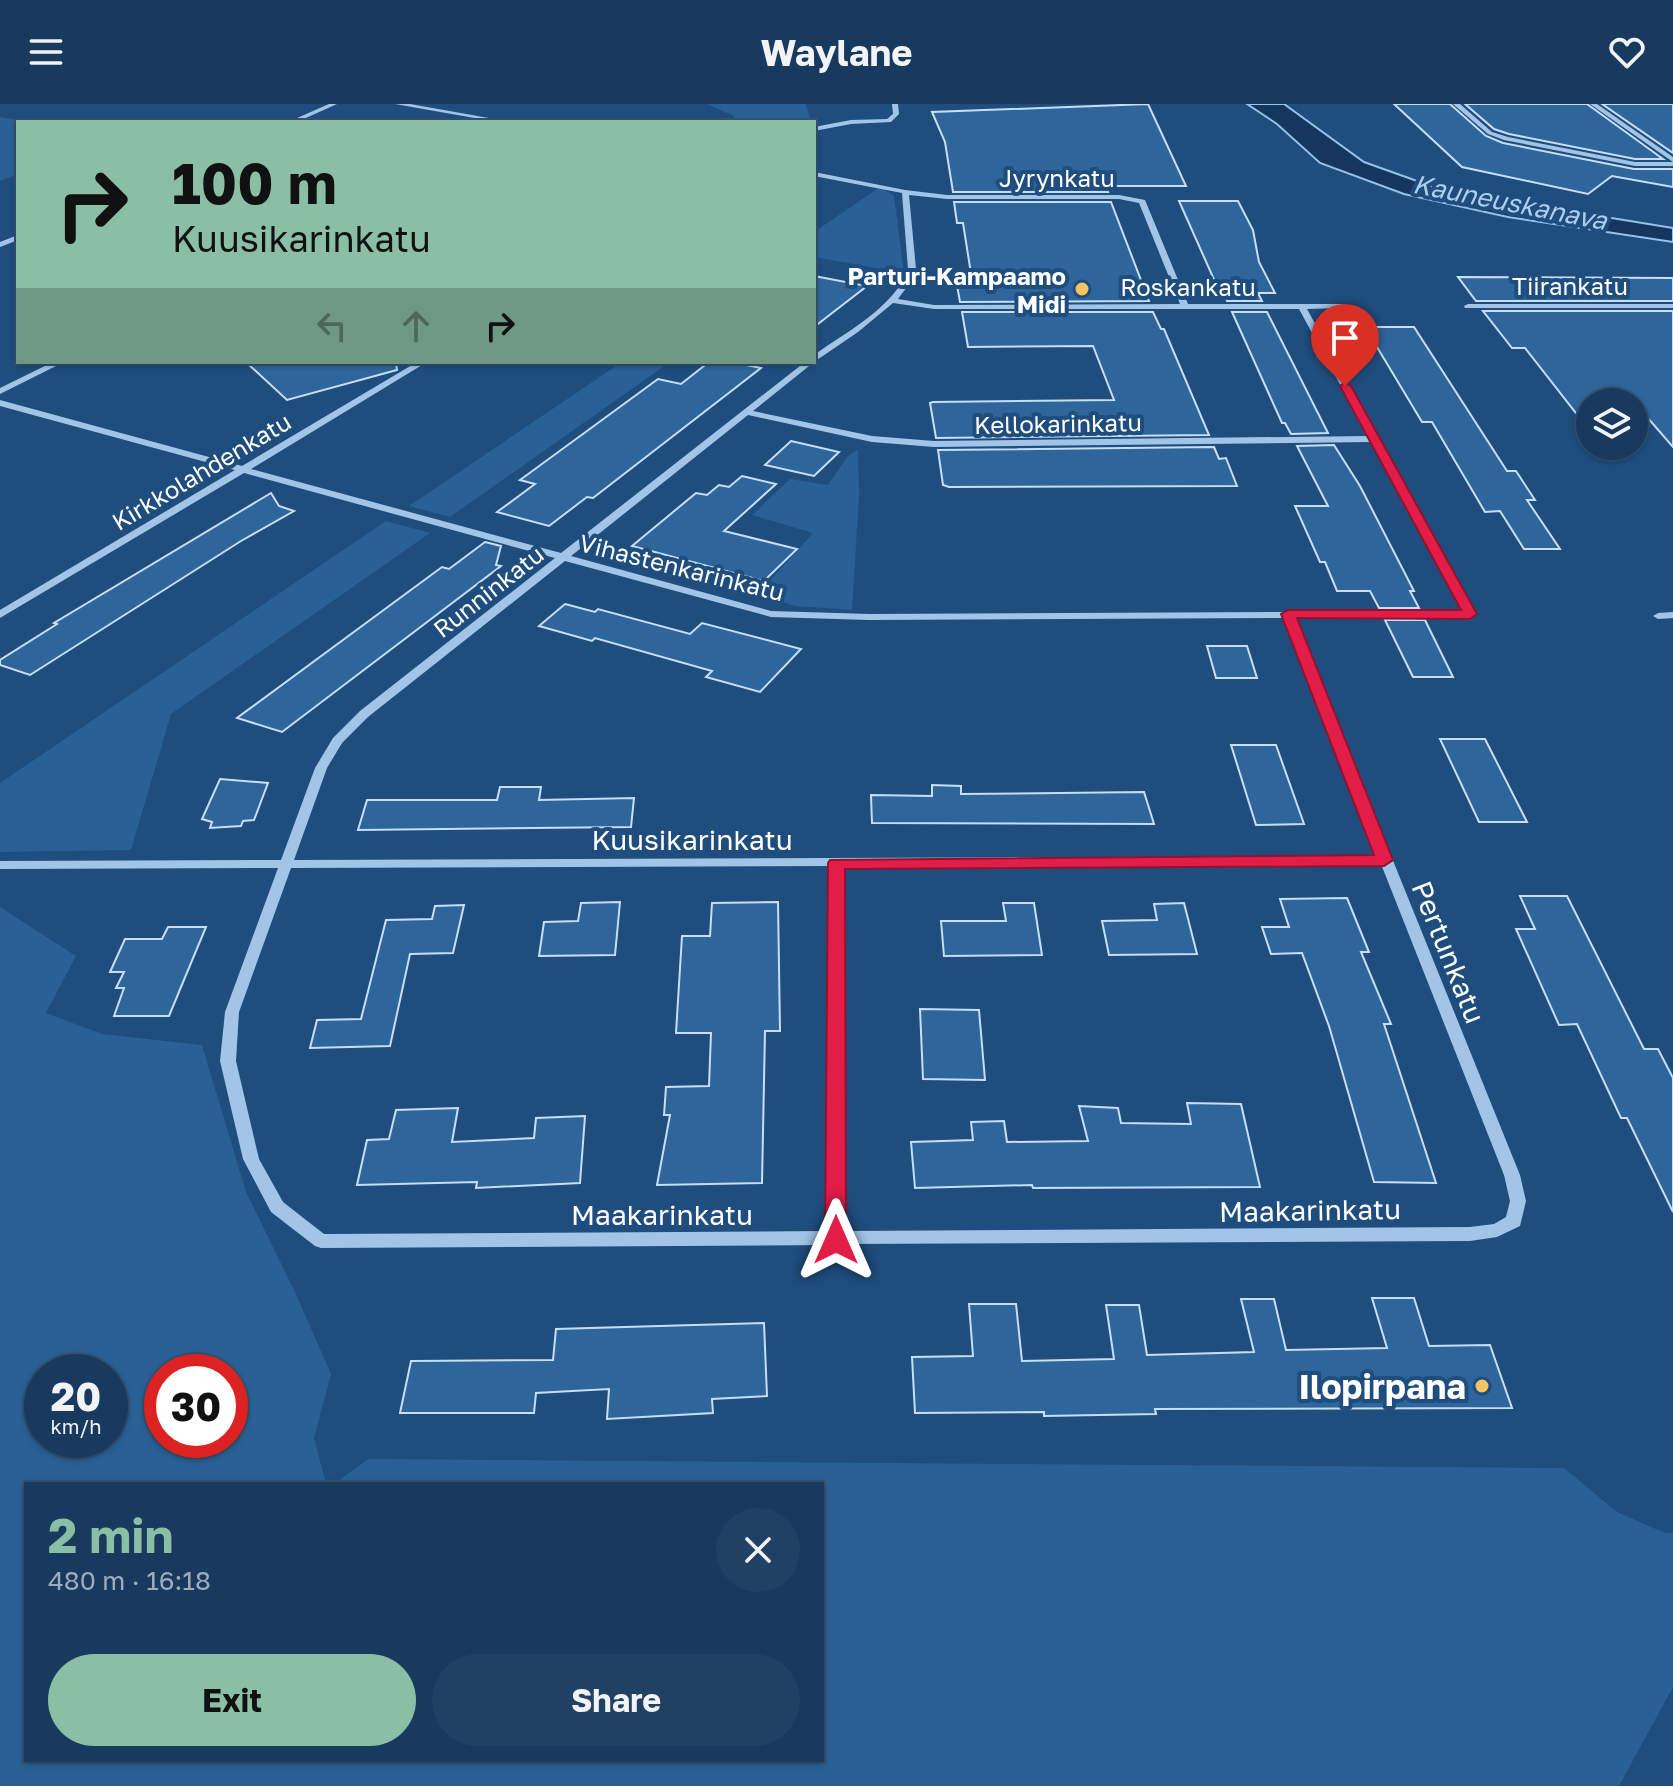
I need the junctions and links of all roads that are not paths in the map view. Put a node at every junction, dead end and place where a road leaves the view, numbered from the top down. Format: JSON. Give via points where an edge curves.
{"nodes":[{"id":1,"x":334,"y":104,"type":"edge"},
{"id":2,"x":398,"y":104,"type":"edge"},
{"id":3,"x":895,"y":104,"type":"edge"},
{"id":4,"x":1456,"y":104,"type":"edge"},
{"id":5,"x":1593,"y":104,"type":"edge"},
{"id":6,"x":296,"y":120,"type":"edge"},
{"id":7,"x":497,"y":120,"type":"edge"},
{"id":8,"x":816,"y":129,"type":"edge"},
{"id":9,"x":1673,"y":162,"type":"edge"},
{"id":10,"x":816,"y":174,"type":"edge"},
{"id":11,"x":905,"y":192,"type":"junction"},
{"id":12,"x":892,"y":300,"type":"junction"},
{"id":13,"x":1185,"y":306,"type":"junction"},
{"id":14,"x":1302,"y":306,"type":"junction"},
{"id":15,"x":1341,"y":306,"type":"dead end"},
{"id":16,"x":1468,"y":306,"type":"dead end"},
{"id":17,"x":1673,"y":306,"type":"edge"},
{"id":18,"x":816,"y":357,"type":"edge"},
{"id":19,"x":56,"y":364,"type":"edge"},
{"id":20,"x":420,"y":364,"type":"edge"},
{"id":21,"x":807,"y":364,"type":"edge"},
{"id":22,"x":0,"y":391,"type":"edge"},
{"id":23,"x":0,"y":403,"type":"edge"},
{"id":24,"x":745,"y":412,"type":"junction"},
{"id":25,"x":1374,"y":439,"type":"junction"},
{"id":26,"x":242,"y":470,"type":"junction"},
{"id":27,"x":563,"y":558,"type":"junction"},
{"id":28,"x":1288,"y":614,"type":"junction"},
{"id":29,"x":0,"y":615,"type":"edge"},
{"id":30,"x":1673,"y":615,"type":"edge"},
{"id":31,"x":1658,"y":616,"type":"dead end"},
{"id":32,"x":1384,"y":860,"type":"junction"},
{"id":33,"x":836,"y":863,"type":"junction"},
{"id":34,"x":285,"y":864,"type":"junction"},
{"id":35,"x":0,"y":865,"type":"edge"},
{"id":36,"x":1514,"y":1221,"type":"joint"},
{"id":37,"x":836,"y":1240,"type":"junction"}],
"edges":[{"from":1,"to":6,"type":"street"},
{"from":2,"to":7,"type":"street"},
{"from":3,"to":8,"type":"street","via":[[896,114],[889,121]]},
{"from":4,"to":9,"type":"street","via":[[1490,133],[1506,139],[1635,164]]},
{"from":5,"to":9,"type":"street"},
{"from":10,"to":11,"type":"street"},
{"from":11,"to":12,"type":"street","name":"Runninkatu","via":[[911,276]]},
{"from":11,"to":13,"type":"street","name":"Jyrynkatu","via":[[1133,198],[1147,210]]},
{"from":12,"to":13,"type":"street","name":"Roskankatu","via":[[934,307]]},
{"from":12,"to":18,"type":"street","name":"Runninkatu"},
{"from":13,"to":14,"type":"street","name":"Roskankatu"},
{"from":14,"to":15,"type":"street","name":"Roskankatu"},
{"from":14,"to":25,"type":"street"},
{"from":16,"to":17,"type":"street","name":"Tiirankatu"},
{"from":19,"to":22,"type":"street"},
{"from":20,"to":26,"type":"street","name":"Kirkkolahdenkatu"},
{"from":21,"to":24,"type":"street","name":"Runninkatu"},
{"from":23,"to":26,"type":"street","name":"Vihastenkarinkatu"},
{"from":24,"to":25,"type":"street","name":"Kellokarinkatu","via":[[872,439],[934,444]]},
{"from":24,"to":27,"type":"street","name":"Runninkatu"},
{"from":25,"to":28,"type":"street","name":"Vihastenkarinkatu","via":[[1470,614]]},
{"from":26,"to":27,"type":"street","name":"Vihastenkarinkatu"},
{"from":26,"to":29,"type":"street","name":"Kirkkolahdenkatu"},
{"from":27,"to":28,"type":"street","name":"Vihastenkarinkatu","via":[[771,614]]},
{"from":27,"to":34,"type":"street","name":"Runninkatu","via":[[337,741],[321,768]]},
{"from":28,"to":32,"type":"street","name":"Pertunkatu"},
{"from":30,"to":31,"type":"street"},
{"from":32,"to":33,"type":"street","name":"Kuusikarinkatu"},
{"from":32,"to":36,"type":"street","name":"Pertunkatu","via":[[1512,1175],[1518,1201]]},
{"from":33,"to":34,"type":"street","name":"Kuusikarinkatu"},
{"from":33,"to":37,"type":"street"},
{"from":34,"to":35,"type":"street","name":"Kuusikarinkatu"},
{"from":34,"to":37,"type":"street","name":"Maakarinkatu","via":[[232,1012],[228,1061],[251,1159],[277,1207],[321,1241]]},
{"from":36,"to":37,"type":"street","name":"Maakarinkatu","via":[[1470,1234]]}]}
